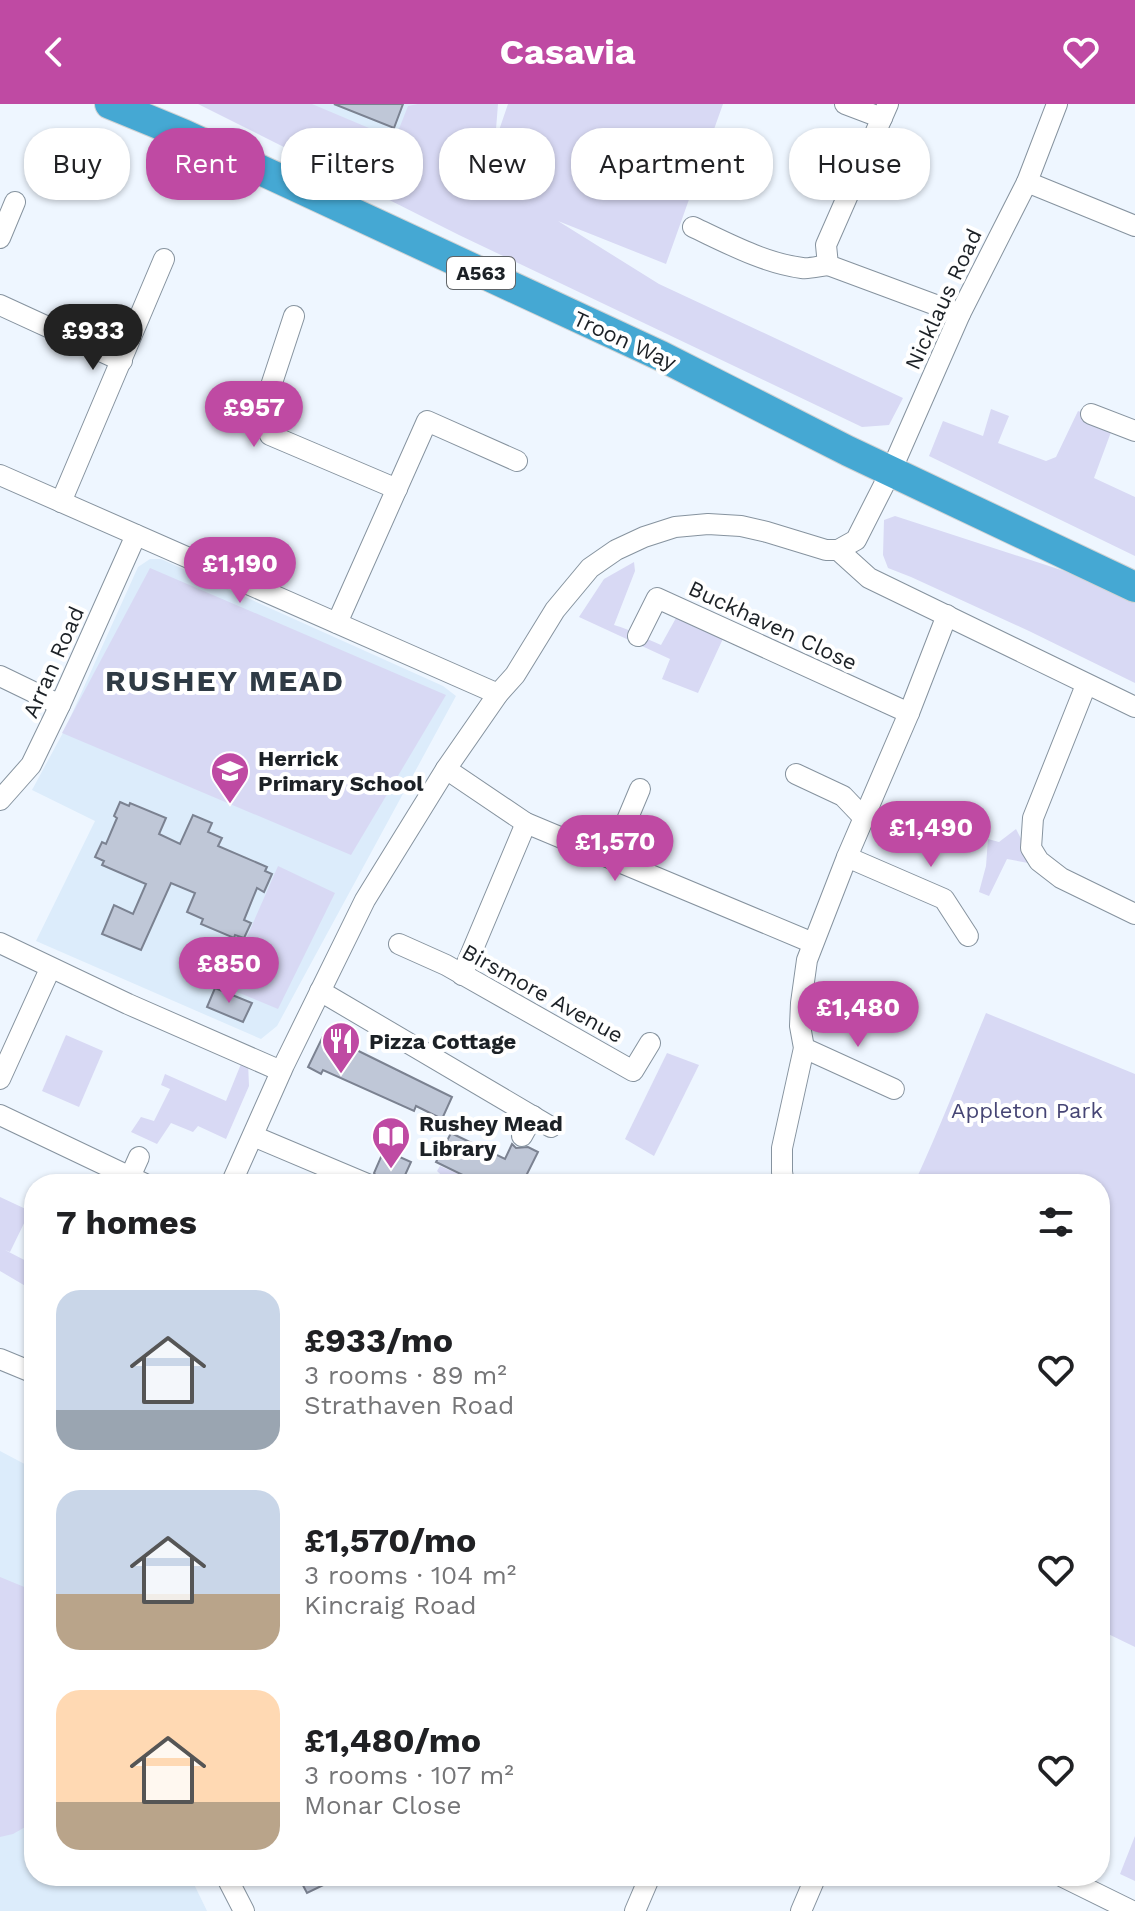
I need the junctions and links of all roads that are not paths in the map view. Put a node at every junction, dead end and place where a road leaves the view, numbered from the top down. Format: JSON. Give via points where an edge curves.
{"nodes":[{"id":1,"x":110,"y":104,"type":"edge"},
{"id":2,"x":845,"y":104,"type":"edge"},
{"id":3,"x":1057,"y":104,"type":"edge"},
{"id":4,"x":885,"y":111,"type":"edge"},
{"id":5,"x":1027,"y":182,"type":"junction"},
{"id":6,"x":15,"y":202,"type":"dead end"},
{"id":7,"x":1135,"y":226,"type":"edge"},
{"id":8,"x":693,"y":227,"type":"dead end"},
{"id":9,"x":0,"y":238,"type":"edge"},
{"id":10,"x":164,"y":259,"type":"dead end"},
{"id":11,"x":828,"y":265,"type":"junction"},
{"id":12,"x":0,"y":305,"type":"edge"},
{"id":13,"x":960,"y":314,"type":"junction"},
{"id":14,"x":294,"y":316,"type":"dead end"},
{"id":15,"x":122,"y":361,"type":"junction"},
{"id":16,"x":1091,"y":414,"type":"dead end"},
{"id":17,"x":1135,"y":431,"type":"edge"},
{"id":18,"x":517,"y":461,"type":"dead end"},
{"id":19,"x":891,"y":471,"type":"junction"},
{"id":20,"x":0,"y":475,"type":"edge"},
{"id":21,"x":397,"y":489,"type":"junction"},
{"id":22,"x":61,"y":502,"type":"junction"},
{"id":23,"x":136,"y":535,"type":"junction"},
{"id":24,"x":838,"y":550,"type":"junction"},
{"id":25,"x":1135,"y":587,"type":"edge"},
{"id":26,"x":947,"y":615,"type":"junction"},
{"id":27,"x":337,"y":623,"type":"junction"},
{"id":28,"x":638,"y":636,"type":"dead end"},
{"id":29,"x":0,"y":676,"type":"edge"},
{"id":30,"x":1086,"y":685,"type":"junction"},
{"id":31,"x":498,"y":694,"type":"junction"},
{"id":32,"x":60,"y":705,"type":"junction"},
{"id":33,"x":1135,"y":707,"type":"edge"},
{"id":34,"x":909,"y":713,"type":"junction"},
{"id":35,"x":446,"y":769,"type":"junction"},
{"id":36,"x":796,"y":774,"type":"dead end"},
{"id":37,"x":640,"y":789,"type":"dead end"},
{"id":38,"x":0,"y":800,"type":"edge"},
{"id":39,"x":864,"y":818,"type":"junction"},
{"id":40,"x":526,"y":823,"type":"junction"},
{"id":41,"x":847,"y":857,"type":"junction"},
{"id":42,"x":611,"y":858,"type":"junction"},
{"id":43,"x":1135,"y":914,"type":"edge"},
{"id":44,"x":968,"y":936,"type":"dead end"},
{"id":45,"x":0,"y":943,"type":"edge"},
{"id":46,"x":813,"y":943,"type":"junction"},
{"id":47,"x":399,"y":944,"type":"dead end"},
{"id":48,"x":50,"y":969,"type":"junction"},
{"id":49,"x":462,"y":975,"type":"junction"},
{"id":50,"x":320,"y":991,"type":"junction"},
{"id":51,"x":650,"y":1043,"type":"dead end"},
{"id":52,"x":804,"y":1048,"type":"junction"},
{"id":53,"x":281,"y":1071,"type":"junction"},
{"id":54,"x":0,"y":1079,"type":"edge"},
{"id":55,"x":894,"y":1089,"type":"dead end"},
{"id":56,"x":0,"y":1115,"type":"edge"},
{"id":57,"x":533,"y":1116,"type":"junction"},
{"id":58,"x":551,"y":1127,"type":"dead end"},
{"id":59,"x":253,"y":1136,"type":"junction"},
{"id":60,"x":522,"y":1136,"type":"dead end"},
{"id":61,"x":139,"y":1157,"type":"dead end"},
{"id":62,"x":124,"y":1174,"type":"edge"},
{"id":63,"x":138,"y":1174,"type":"edge"},
{"id":64,"x":236,"y":1174,"type":"edge"},
{"id":65,"x":343,"y":1174,"type":"edge"},
{"id":66,"x":782,"y":1174,"type":"edge"},
{"id":67,"x":0,"y":1359,"type":"edge"},
{"id":68,"x":24,"y":1369,"type":"edge"},
{"id":69,"x":231,"y":1886,"type":"edge"},
{"id":70,"x":646,"y":1886,"type":"edge"},
{"id":71,"x":812,"y":1886,"type":"edge"},
{"id":72,"x":1081,"y":1886,"type":"edge"},
{"id":73,"x":244,"y":1911,"type":"edge"},
{"id":74,"x":635,"y":1911,"type":"edge"},
{"id":75,"x":801,"y":1911,"type":"edge"},
{"id":76,"x":1132,"y":1911,"type":"edge"}],
"edges":[{"from":1,"to":19,"type":"highway","name":"Troon Way","number":"A563","via":[[647,349]]},
{"from":2,"to":4,"type":"street"},
{"from":3,"to":5,"type":"street","name":"Nicklaus Road"},
{"from":4,"to":11,"type":"street","via":[[826,245]]},
{"from":5,"to":7,"type":"street"},
{"from":5,"to":13,"type":"street","name":"Nicklaus Road"},
{"from":6,"to":9,"type":"street"},
{"from":8,"to":11,"type":"street","via":[[717,227],[750,253],[783,263],[805,268]]},
{"from":10,"to":15,"type":"street"},
{"from":11,"to":13,"type":"street"},
{"from":12,"to":15,"type":"street"},
{"from":13,"to":19,"type":"street","name":"Nicklaus Road"},
{"from":14,"to":21,"type":"street","via":[[262,413],[270,435]]},
{"from":15,"to":22,"type":"street"},
{"from":16,"to":17,"type":"street"},
{"from":18,"to":21,"type":"street","via":[[427,421]]},
{"from":19,"to":24,"type":"street","name":"Nicklaus Road","via":[[856,540]]},
{"from":19,"to":25,"type":"highway","name":"Troon Way","number":"A563"},
{"from":20,"to":22,"type":"street"},
{"from":21,"to":27,"type":"street"},
{"from":22,"to":23,"type":"street"},
{"from":23,"to":27,"type":"street"},
{"from":23,"to":32,"type":"street","name":"Arran Road"},
{"from":24,"to":26,"type":"street","via":[[869,578]]},
{"from":24,"to":31,"type":"street","via":[[741,526],[675,527],[644,537],[590,568]]},
{"from":26,"to":30,"type":"street"},
{"from":26,"to":34,"type":"street"},
{"from":27,"to":31,"type":"street"},
{"from":28,"to":34,"type":"street","name":"Buckhaven Close","via":[[657,598]]},
{"from":29,"to":32,"type":"street"},
{"from":30,"to":33,"type":"street"},
{"from":30,"to":43,"type":"street","via":[[1033,818],[1031,848],[1061,878]]},
{"from":31,"to":35,"type":"street"},
{"from":32,"to":38,"type":"street","name":"Arran Road","via":[[31,765]]},
{"from":34,"to":39,"type":"street"},
{"from":35,"to":40,"type":"street"},
{"from":35,"to":50,"type":"street","via":[[365,900]]},
{"from":36,"to":39,"type":"street","via":[[843,796]]},
{"from":37,"to":42,"type":"street"},
{"from":39,"to":41,"type":"street"},
{"from":40,"to":42,"type":"street"},
{"from":40,"to":49,"type":"street"},
{"from":41,"to":44,"type":"street","via":[[944,899]]},
{"from":41,"to":46,"type":"street"},
{"from":42,"to":46,"type":"street"},
{"from":45,"to":48,"type":"street"},
{"from":46,"to":52,"type":"street","via":[[801,1003]]},
{"from":47,"to":49,"type":"street","name":"Birsmore Avenue"},
{"from":48,"to":53,"type":"street"},
{"from":48,"to":54,"type":"street"},
{"from":49,"to":51,"type":"street","name":"Birsmore Avenue","via":[[633,1071]]},
{"from":50,"to":53,"type":"street"},
{"from":50,"to":57,"type":"street"},
{"from":52,"to":55,"type":"street"},
{"from":52,"to":66,"type":"street","via":[[782,1148]]},
{"from":53,"to":59,"type":"street"},
{"from":56,"to":62,"type":"street"},
{"from":57,"to":58,"type":"street"},
{"from":57,"to":60,"type":"street"},
{"from":59,"to":64,"type":"street"},
{"from":59,"to":65,"type":"street"},
{"from":61,"to":63,"type":"street"},
{"from":67,"to":68,"type":"street"},
{"from":69,"to":73,"type":"street"},
{"from":70,"to":74,"type":"street"},
{"from":71,"to":75,"type":"street"},
{"from":72,"to":76,"type":"street"}]}
